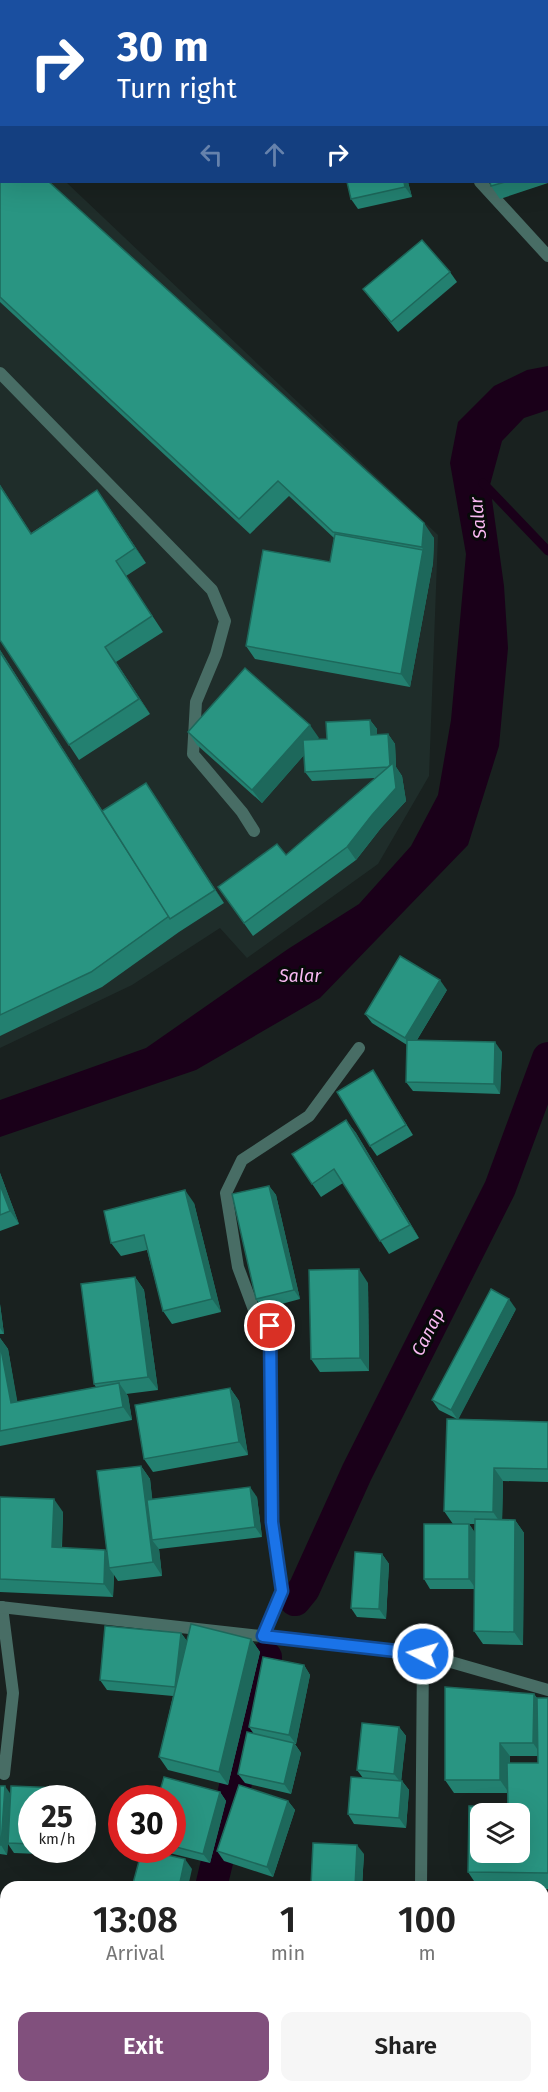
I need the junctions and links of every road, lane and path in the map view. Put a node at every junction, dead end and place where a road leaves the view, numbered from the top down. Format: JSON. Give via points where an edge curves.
{"nodes":[{"id":1,"x":481,"y":183,"type":"edge"},
{"id":2,"x":548,"y":256,"type":"edge"},
{"id":3,"x":0,"y":373,"type":"edge"},
{"id":4,"x":254,"y":831,"type":"dead end"},
{"id":5,"x":359,"y":1048,"type":"dead end"},
{"id":6,"x":1,"y":1607,"type":"edge"},
{"id":7,"x":263,"y":1636,"type":"junction"},
{"id":8,"x":423,"y":1654,"type":"junction"},
{"id":9,"x":548,"y":1690,"type":"edge"},
{"id":10,"x":4,"y":1774,"type":"dead end"},
{"id":11,"x":421,"y":1881,"type":"edge"}],
"edges":[{"from":1,"to":2,"type":"street"},
{"from":3,"to":4,"type":"street","via":[[212,590],[225,621],[196,702],[193,754]]},
{"from":5,"to":7,"type":"street","via":[[309,1116],[242,1160],[226,1193],[238,1267],[257,1318],[270,1326],[272,1522],[282,1591]]},
{"from":6,"to":7,"type":"street"},
{"from":6,"to":10,"type":"street","via":[[13,1694]]},
{"from":7,"to":8,"type":"street"},
{"from":8,"to":9,"type":"street"},
{"from":8,"to":11,"type":"street"}]}
